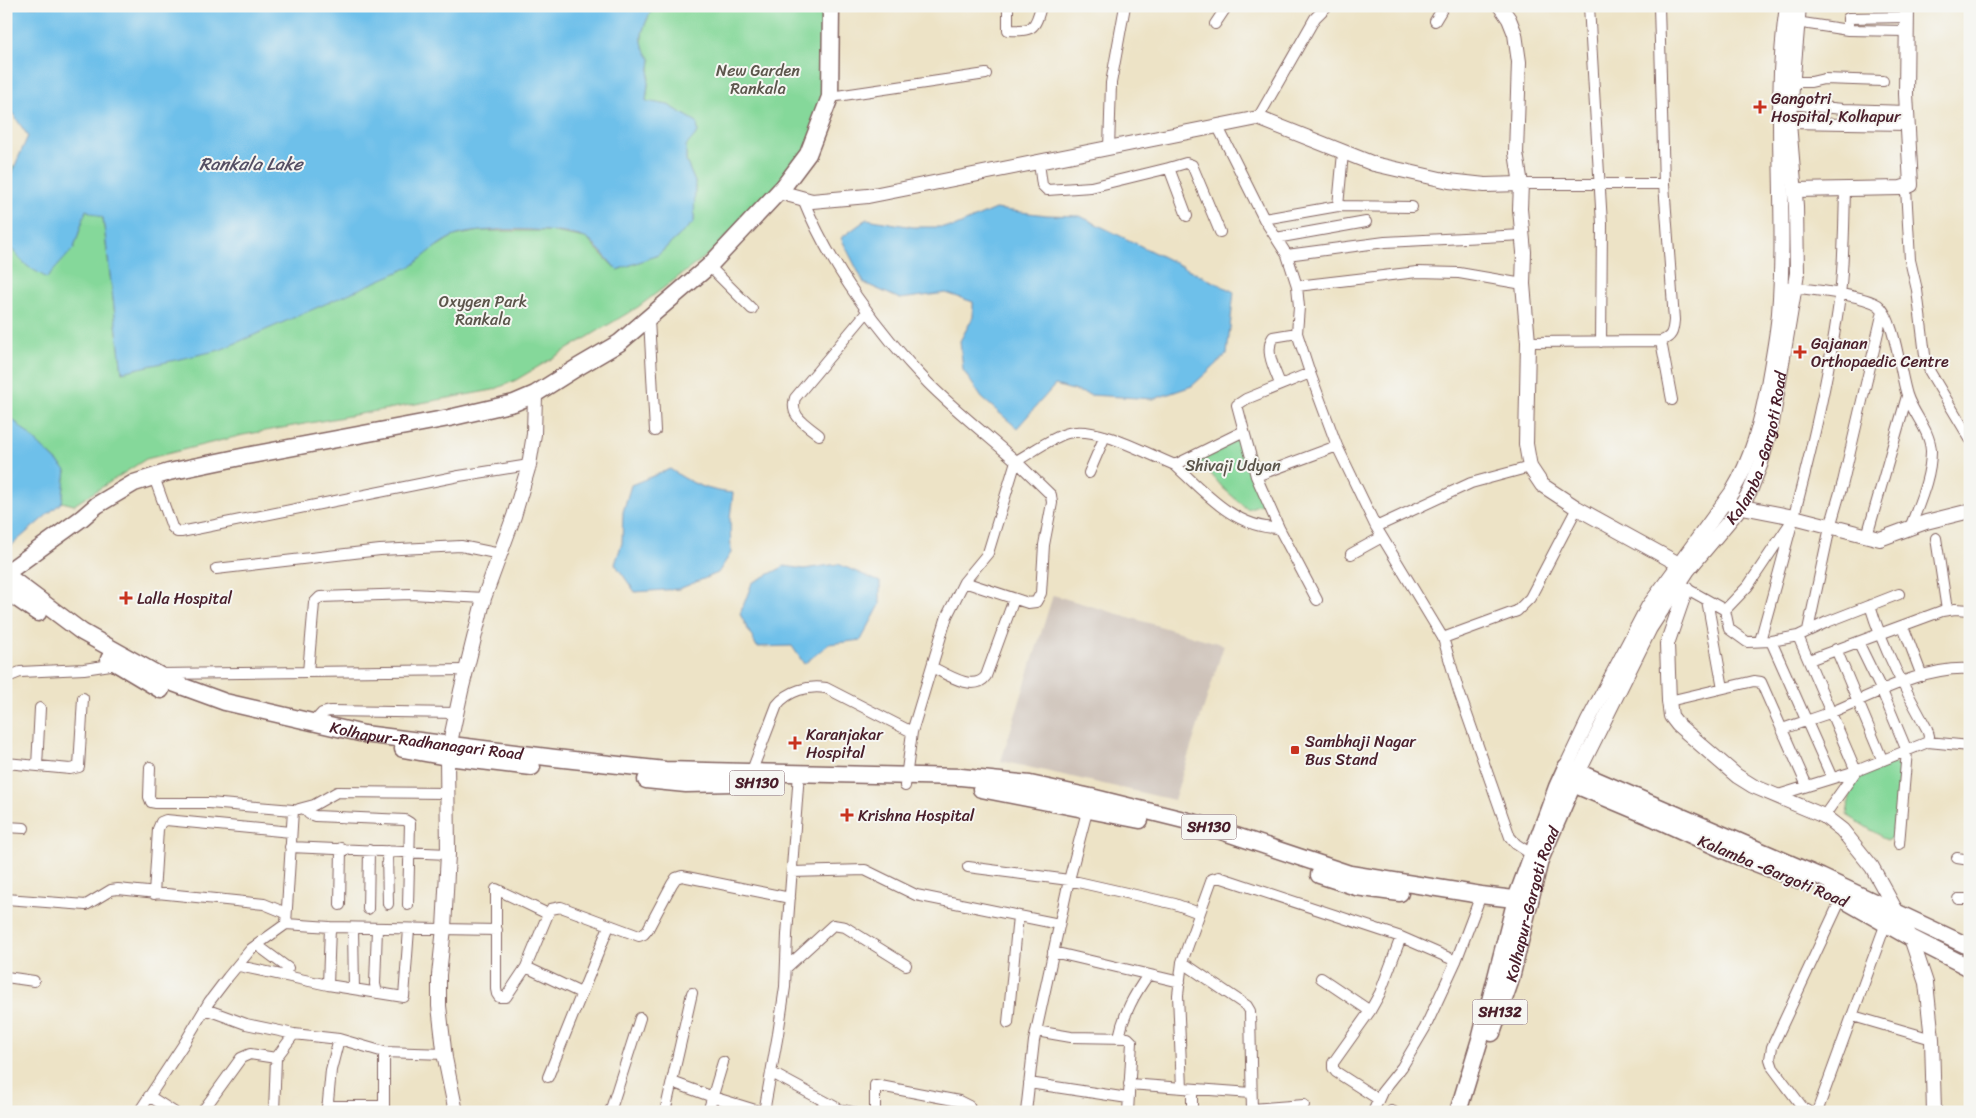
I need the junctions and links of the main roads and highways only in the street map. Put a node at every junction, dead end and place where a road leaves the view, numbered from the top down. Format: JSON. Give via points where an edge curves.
{"nodes":[{"id":1,"x":831,"y":6,"type":"edge"},
{"id":2,"x":31,"y":556,"type":"junction"},
{"id":3,"x":6,"y":574,"type":"edge"},
{"id":4,"x":10,"y":592,"type":"edge"},
{"id":5,"x":448,"y":751,"type":"junction"},
{"id":6,"x":1569,"y":776,"type":"junction"},
{"id":7,"x":799,"y":778,"type":"junction"},
{"id":8,"x":905,"y":781,"type":"junction"},
{"id":9,"x":1522,"y":905,"type":"junction"},
{"id":10,"x":1891,"y":917,"type":"junction"},
{"id":11,"x":1970,"y":946,"type":"edge"},
{"id":12,"x":1970,"y":968,"type":"edge"},
{"id":13,"x":1458,"y":1112,"type":"edge"},
{"id":14,"x":1468,"y":1112,"type":"edge"}],
"edges":[{"from":1,"to":2,"type":"main road","via":[[830,97],[808,154],[779,192],[709,266],[620,343],[535,394],[514,403],[246,456],[134,483],[97,505]]},
{"from":2,"to":3,"type":"main road"},
{"from":2,"to":4,"type":"main road"},
{"from":3,"to":4,"type":"main road","name":"Kolhapur-Radhanagari Road"},
{"from":4,"to":5,"type":"main road","name":"Kolhapur-Radhanagari Road","via":[[155,674],[196,692],[225,702]]},
{"from":4,"to":5,"type":"main road","number":"SH130","via":[[160,689],[211,707],[310,733]]},
{"from":5,"to":7,"type":"main road","name":"Kolhapur-Radhanagari Road"},
{"from":5,"to":7,"type":"main road","number":"SH130","via":[[675,783]]},
{"from":6,"to":9,"type":"main road","name":"Kalamba -Gargoti Road","via":[[1535,857]]},
{"from":6,"to":10,"type":"main road","name":"Kalamba -Gargoti Road","via":[[1735,855]]},
{"from":6,"to":10,"type":"main road","via":[[1821,877]]},
{"from":7,"to":8,"type":"main road","number":"SH130"},
{"from":7,"to":8,"type":"main road","name":"Kolhapur-Radhanagari Road","number":"SH130","via":[[883,774]]},
{"from":8,"to":9,"type":"main road","number":"SH130","via":[[961,777],[1030,784],[1089,803],[1200,824],[1350,874],[1479,900]]},
{"from":9,"to":13,"type":"main road","name":"Kalamba -Gargoti Road"},
{"from":9,"to":14,"type":"main road","name":"Kolhapur-Gargoti Road","number":"SH132","via":[[1510,982]]},
{"from":10,"to":11,"type":"main road"},
{"from":10,"to":12,"type":"main road","name":"Kalamba -Gargoti Road","via":[[1911,938]]}]}
